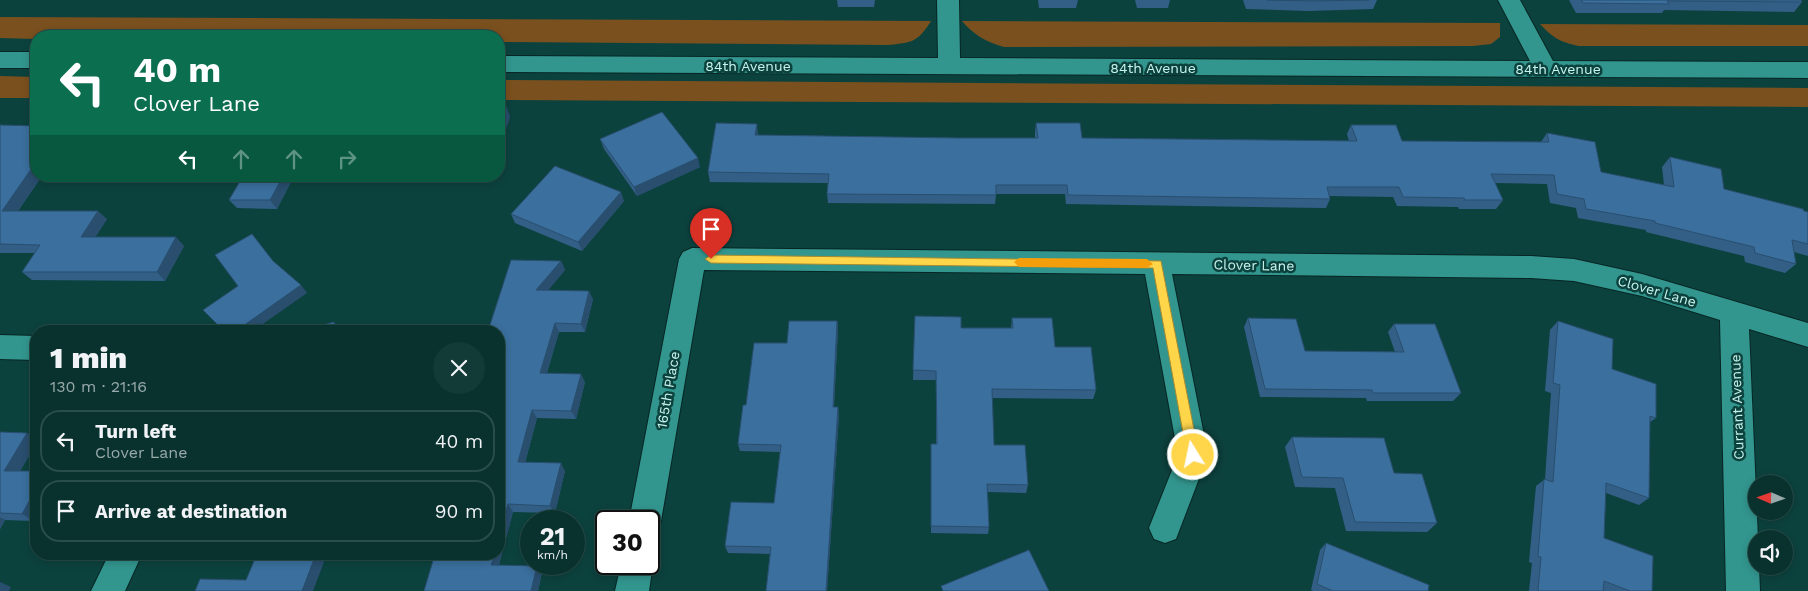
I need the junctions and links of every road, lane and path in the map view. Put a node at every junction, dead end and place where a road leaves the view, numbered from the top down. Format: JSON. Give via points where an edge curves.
{"nodes":[{"id":1,"x":948,"y":0,"type":"edge"},
{"id":2,"x":1509,"y":0,"type":"edge"},
{"id":3,"x":0,"y":60,"type":"edge"},
{"id":4,"x":30,"y":60,"type":"edge"},
{"id":5,"x":505,"y":64,"type":"edge"},
{"id":6,"x":949,"y":67,"type":"junction"},
{"id":7,"x":1546,"y":69,"type":"junction"},
{"id":8,"x":1808,"y":70,"type":"edge"},
{"id":9,"x":692,"y":259,"type":"joint"},
{"id":10,"x":1157,"y":264,"type":"junction"},
{"id":11,"x":1734,"y":314,"type":"junction"},
{"id":12,"x":1808,"y":335,"type":"edge"},
{"id":13,"x":0,"y":347,"type":"edge"},
{"id":14,"x":30,"y":348,"type":"edge"},
{"id":15,"x":647,"y":510,"type":"edge"},
{"id":16,"x":1165,"y":528,"type":"dead end"},
{"id":17,"x":123,"y":560,"type":"edge"},
{"id":18,"x":635,"y":575,"type":"edge"},
{"id":19,"x":108,"y":591,"type":"edge"},
{"id":20,"x":632,"y":591,"type":"edge"},
{"id":21,"x":1743,"y":591,"type":"edge"}],
"edges":[{"from":1,"to":6,"type":"street"},
{"from":2,"to":7,"type":"street"},
{"from":3,"to":4,"type":"street"},
{"from":5,"to":6,"type":"street","name":"84th Avenue"},
{"from":6,"to":7,"type":"street","name":"84th Avenue"},
{"from":7,"to":8,"type":"street","name":"84th Avenue"},
{"from":9,"to":10,"type":"street","name":"Clover Lane"},
{"from":9,"to":15,"type":"street","name":"165th Place"},
{"from":10,"to":11,"type":"street","name":"Clover Lane","via":[[1574,270],[1642,285]]},
{"from":10,"to":16,"type":"street","via":[[1193,455]]},
{"from":11,"to":12,"type":"street","name":"Clover Lane"},
{"from":11,"to":21,"type":"street","name":"Currant Avenue"},
{"from":13,"to":14,"type":"street"},
{"from":17,"to":19,"type":"street"},
{"from":18,"to":20,"type":"street"}]}
